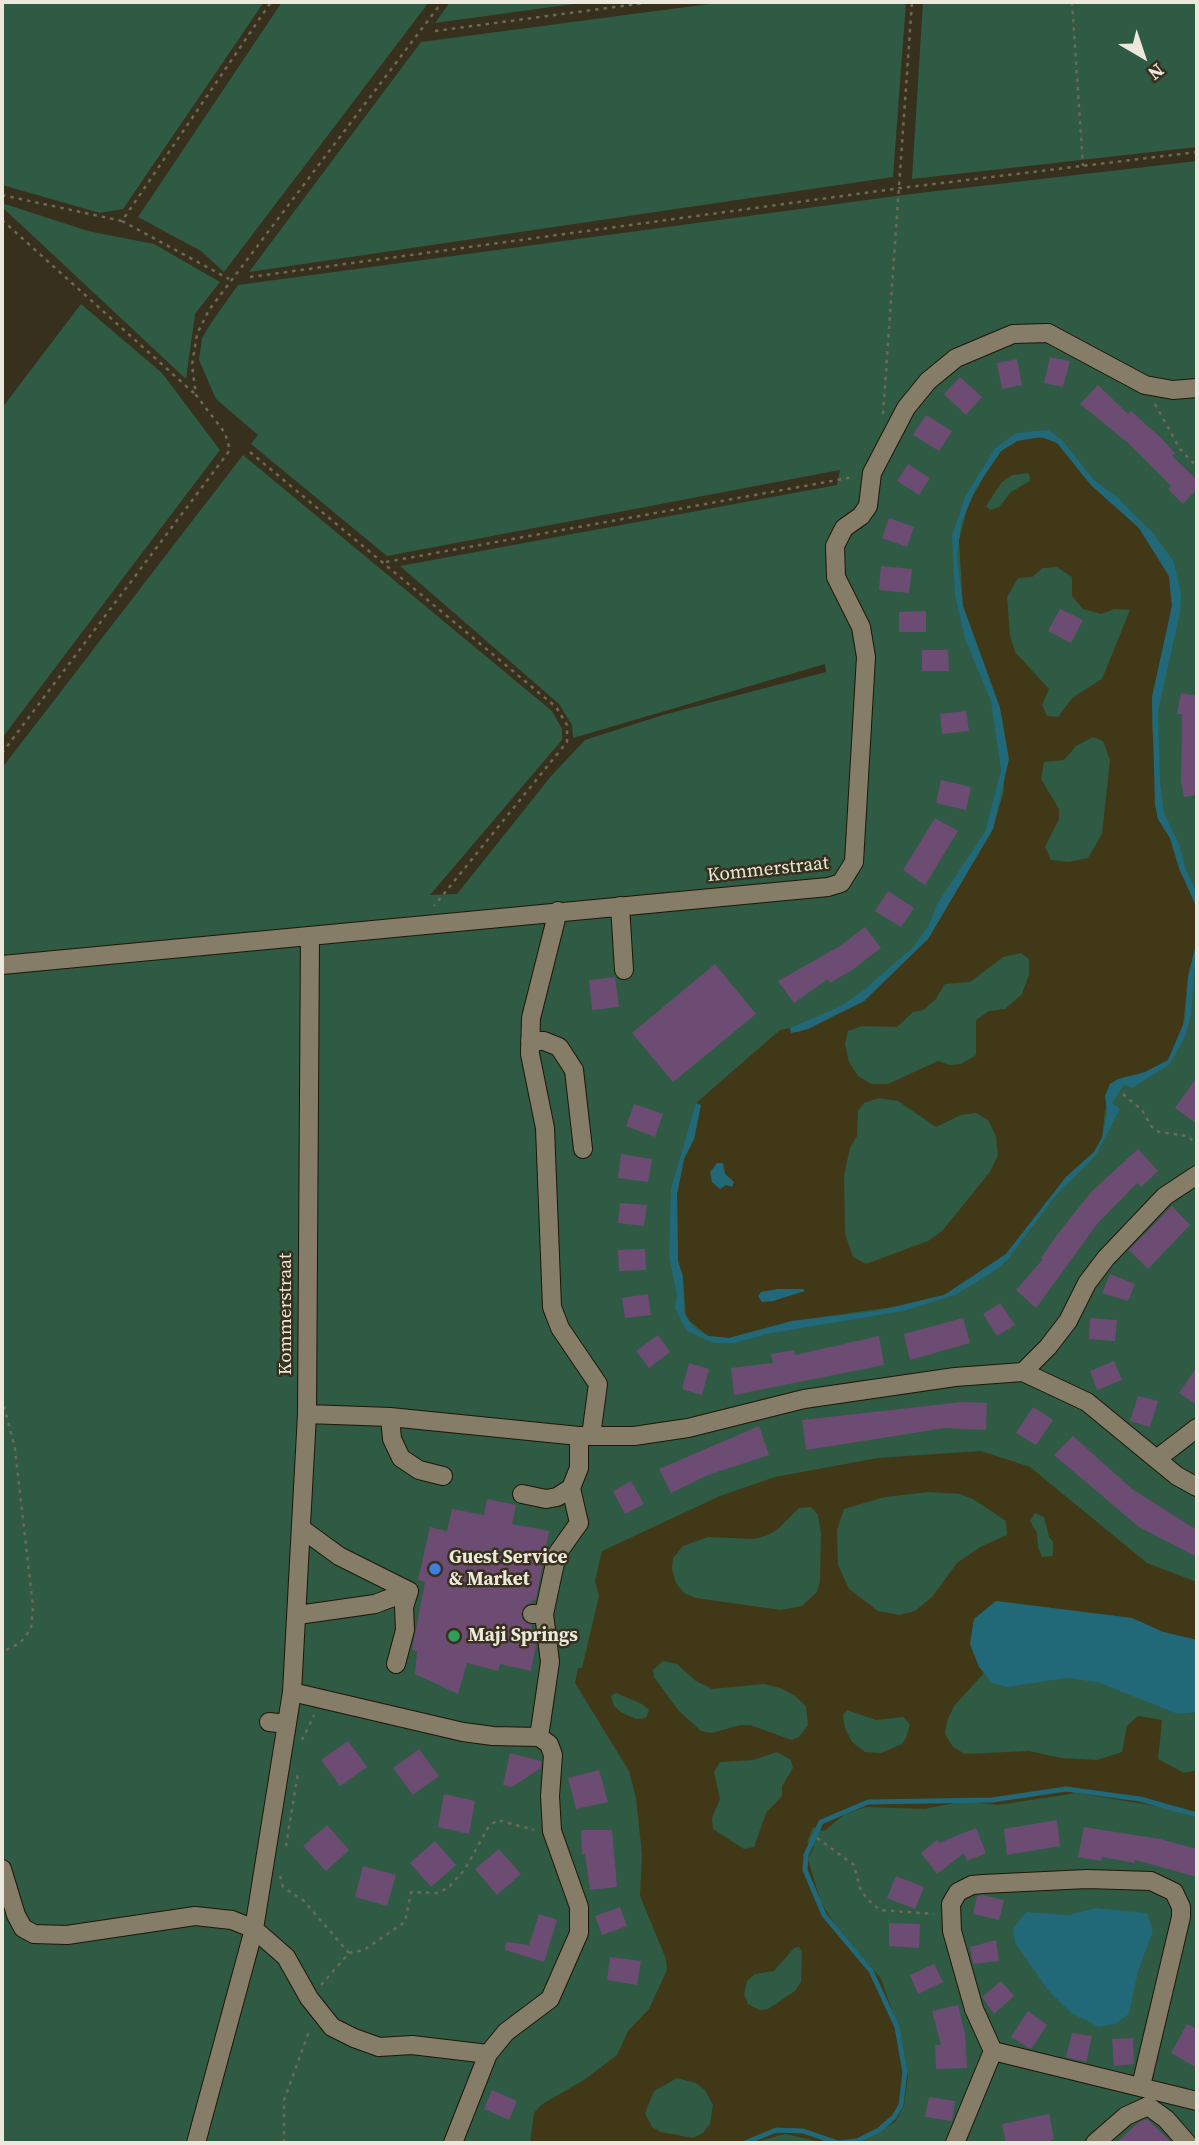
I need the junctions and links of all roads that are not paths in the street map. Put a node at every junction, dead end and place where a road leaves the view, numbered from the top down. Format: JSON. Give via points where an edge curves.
{"nodes":[{"id":1,"x":1197,"y":388,"type":"edge"},
{"id":2,"x":620,"y":906,"type":"junction"},
{"id":3,"x":558,"y":911,"type":"junction"},
{"id":4,"x":310,"y":936,"type":"junction"},
{"id":5,"x":2,"y":965,"type":"edge"},
{"id":6,"x":624,"y":970,"type":"dead end"},
{"id":7,"x":530,"y":1041,"type":"junction"},
{"id":8,"x":583,"y":1149,"type":"dead end"},
{"id":9,"x":1197,"y":1176,"type":"edge"},
{"id":10,"x":1023,"y":1372,"type":"junction"},
{"id":11,"x":307,"y":1414,"type":"junction"},
{"id":12,"x":390,"y":1417,"type":"junction"},
{"id":13,"x":1197,"y":1428,"type":"edge"},
{"id":14,"x":585,"y":1436,"type":"junction"},
{"id":15,"x":1158,"y":1458,"type":"junction"},
{"id":16,"x":443,"y":1476,"type":"dead end"},
{"id":17,"x":1197,"y":1487,"type":"edge"},
{"id":18,"x":571,"y":1488,"type":"junction"},
{"id":19,"x":522,"y":1494,"type":"dead end"},
{"id":20,"x":302,"y":1529,"type":"junction"},
{"id":21,"x":409,"y":1591,"type":"junction"},
{"id":22,"x":298,"y":1615,"type":"junction"},
{"id":23,"x":396,"y":1664,"type":"dead end"},
{"id":24,"x":292,"y":1692,"type":"junction"},
{"id":25,"x":539,"y":1737,"type":"junction"},
{"id":26,"x":252,"y":1828,"type":"dead end"},
{"id":27,"x":271,"y":1830,"type":"junction"},
{"id":28,"x":2,"y":1869,"type":"edge"},
{"id":29,"x":254,"y":1929,"type":"junction"},
{"id":30,"x":993,"y":2051,"type":"junction"},
{"id":31,"x":488,"y":2054,"type":"junction"},
{"id":32,"x":1141,"y":2086,"type":"junction"},
{"id":33,"x":1197,"y":2101,"type":"edge"},
{"id":34,"x":196,"y":2143,"type":"edge"},
{"id":35,"x":453,"y":2143,"type":"edge"},
{"id":36,"x":955,"y":2143,"type":"edge"},
{"id":37,"x":1095,"y":2143,"type":"edge"},
{"id":38,"x":1187,"y":2143,"type":"edge"}],
"edges":[{"from":1,"to":2,"type":"street","name":"Kommerstraat","via":[[1145,385],[1048,333],[996,338],[956,358],[928,381],[906,408],[872,474],[868,506],[844,528],[835,546],[836,577],[866,646],[852,870],[841,883],[828,887]]},
{"from":2,"to":3,"type":"street","name":"Kommerstraat"},
{"from":2,"to":6,"type":"street"},
{"from":3,"to":4,"type":"street","name":"Kommerstraat"},
{"from":3,"to":7,"type":"street","via":[[531,1018]]},
{"from":4,"to":5,"type":"street","name":"Kommerstraat"},
{"from":4,"to":11,"type":"street","name":"Kommerstraat"},
{"from":7,"to":8,"type":"street","via":[[559,1047],[574,1070]]},
{"from":7,"to":14,"type":"street","via":[[545,1128],[552,1307],[559,1328],[598,1384]]},
{"from":9,"to":10,"type":"street","via":[[1165,1196],[1106,1258],[1068,1321]]},
{"from":10,"to":14,"type":"street","via":[[804,1399],[663,1433]]},
{"from":10,"to":15,"type":"street","via":[[1087,1402]]},
{"from":11,"to":12,"type":"street"},
{"from":11,"to":20,"type":"street","name":"Kommerstraat"},
{"from":12,"to":14,"type":"street"},
{"from":12,"to":16,"type":"street","via":[[392,1439],[401,1458]]},
{"from":13,"to":15,"type":"street"},
{"from":14,"to":18,"type":"street"},
{"from":15,"to":17,"type":"street"},
{"from":18,"to":19,"type":"street","via":[[546,1499]]},
{"from":18,"to":25,"type":"street","via":[[579,1523],[557,1554],[538,1614],[550,1662]]},
{"from":20,"to":21,"type":"street","via":[[340,1556]]},
{"from":20,"to":22,"type":"street","name":"Kommerstraat"},
{"from":21,"to":22,"type":"street","via":[[375,1604]]},
{"from":21,"to":23,"type":"street"},
{"from":22,"to":24,"type":"street","name":"Kommerstraat"},
{"from":24,"to":25,"type":"street","via":[[463,1732]]},
{"from":24,"to":27,"type":"street","name":"Kommerstraat","via":[[278,1723]]},
{"from":25,"to":31,"type":"street","via":[[549,1744],[553,1755],[552,1831],[579,1906],[579,1933],[550,1998],[506,2032]]},
{"from":26,"to":27,"type":"street"},
{"from":27,"to":29,"type":"street","name":"Kommerstraat"},
{"from":28,"to":29,"type":"street","via":[[16,1916],[23,1928],[34,1934],[67,1935],[195,1916],[223,1918]]},
{"from":29,"to":31,"type":"street","via":[[286,1957],[309,1998],[332,2026],[379,2047],[412,2045]]},
{"from":29,"to":34,"type":"street","name":"Kommerstraat"},
{"from":30,"to":32,"type":"street"},
{"from":30,"to":32,"type":"street","via":[[974,2009],[950,1915],[953,1898],[972,1885],[1151,1881],[1169,1887],[1178,1899],[1181,1917]]},
{"from":30,"to":36,"type":"street"},
{"from":31,"to":35,"type":"street"},
{"from":32,"to":33,"type":"street"},
{"from":37,"to":38,"type":"street","via":[[1126,2116],[1147,2106]]}]}
